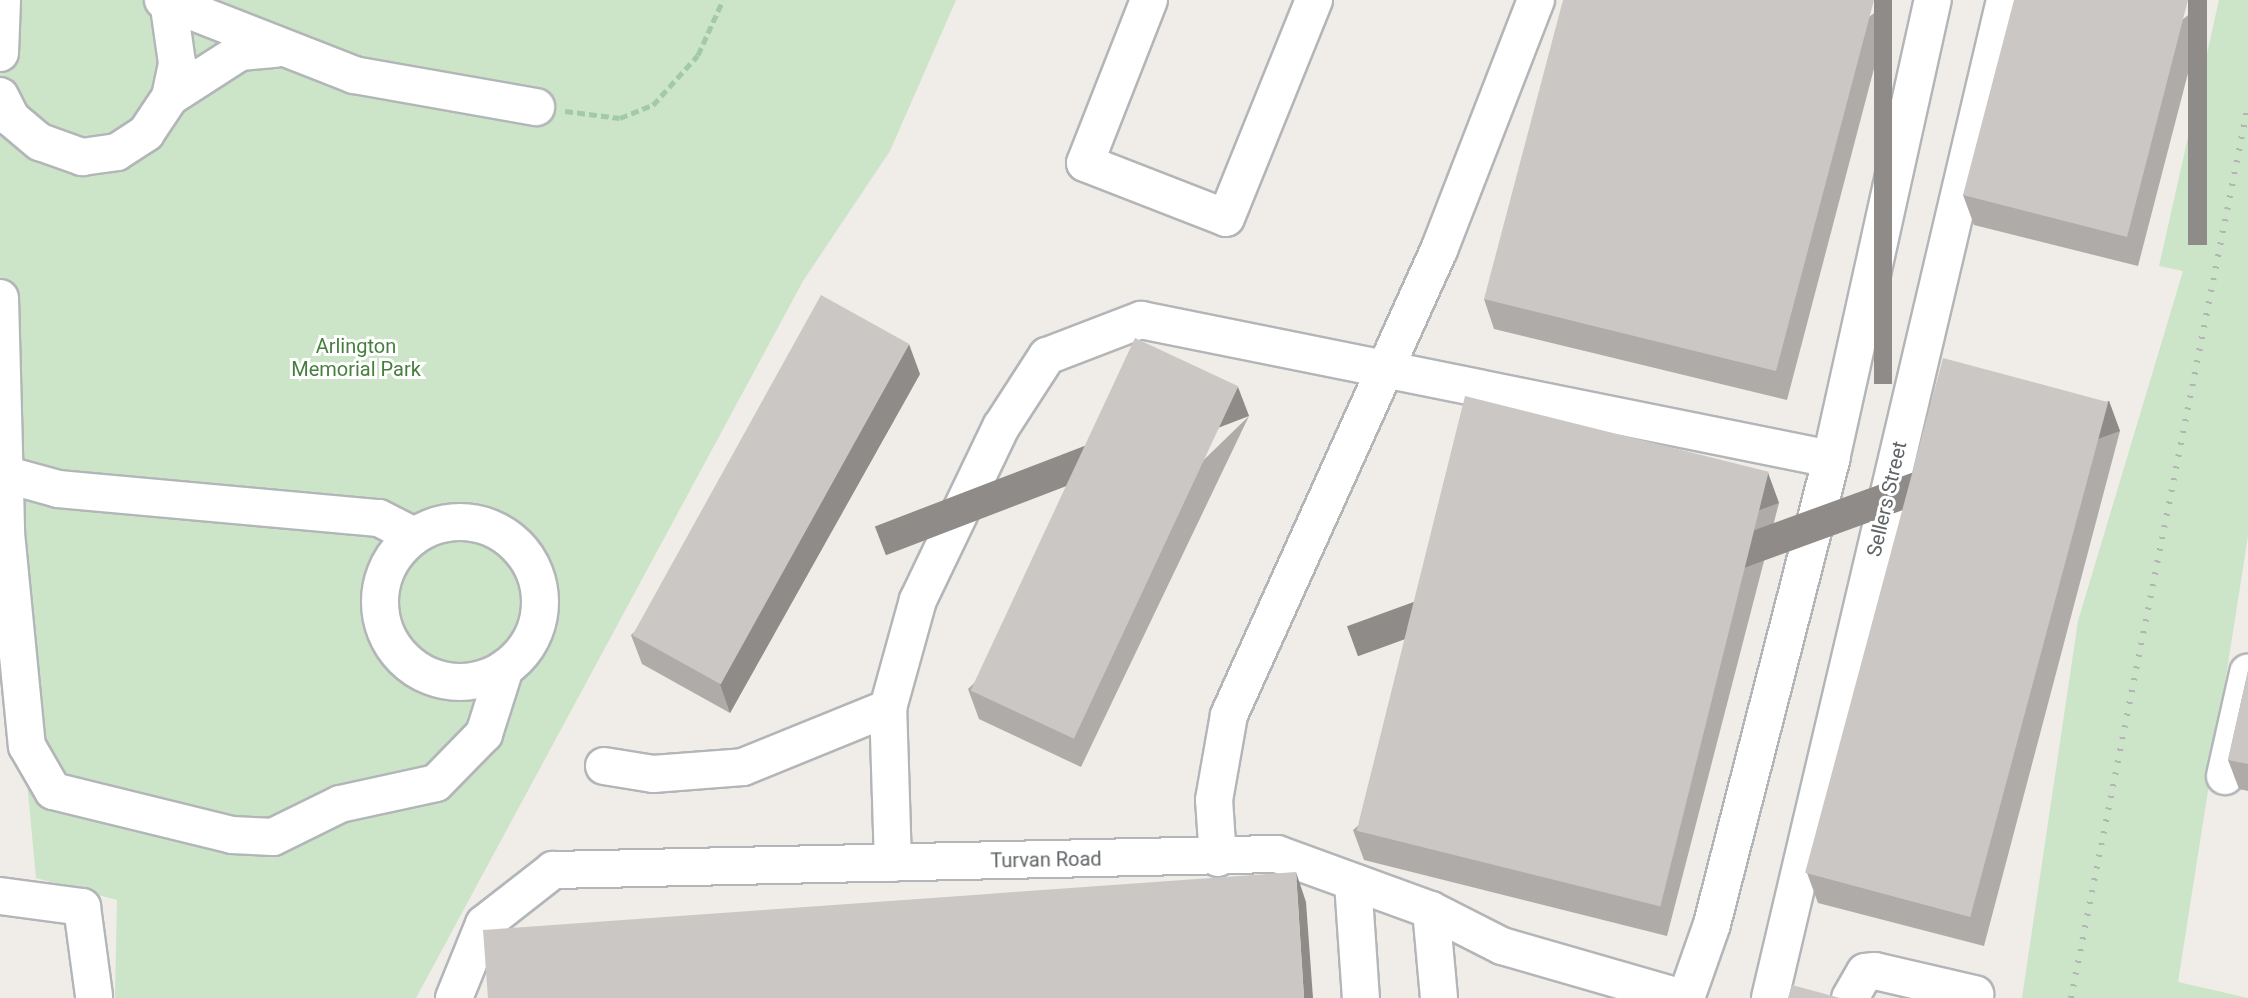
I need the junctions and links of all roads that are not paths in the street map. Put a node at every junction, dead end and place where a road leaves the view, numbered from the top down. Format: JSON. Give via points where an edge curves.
{"nodes":[{"id":1,"x":166,"y":0,"type":"edge"},
{"id":2,"x":1149,"y":0,"type":"edge"},
{"id":3,"x":1314,"y":0,"type":"edge"},
{"id":4,"x":1536,"y":0,"type":"edge"},
{"id":5,"x":1933,"y":0,"type":"edge"},
{"id":6,"x":2005,"y":0,"type":"edge"},
{"id":7,"x":276,"y":49,"type":"junction"},
{"id":8,"x":0,"y":96,"type":"edge"},
{"id":9,"x":170,"y":97,"type":"junction"},
{"id":10,"x":536,"y":107,"type":"road end"},
{"id":11,"x":0,"y":298,"type":"edge"},
{"id":12,"x":1380,"y":374,"type":"junction"},
{"id":13,"x":1831,"y":459,"type":"junction"},
{"id":14,"x":4,"y":474,"type":"junction"},
{"id":15,"x":414,"y":536,"type":"junction"},
{"id":16,"x":505,"y":668,"type":"junction"},
{"id":17,"x":2248,"y":673,"type":"edge"},
{"id":18,"x":888,"y":708,"type":"junction"},
{"id":19,"x":604,"y":766,"type":"dead end"},
{"id":20,"x":2225,"y":776,"type":"dead end"},
{"id":21,"x":1218,"y":858,"type":"junction"},
{"id":22,"x":893,"y":863,"type":"junction"},
{"id":23,"x":1353,"y":882,"type":"junction"},
{"id":24,"x":0,"y":896,"type":"edge"},
{"id":25,"x":1431,"y":910,"type":"junction"},
{"id":26,"x":1975,"y":994,"type":"dead end"},
{"id":27,"x":94,"y":996,"type":"edge"},
{"id":28,"x":1778,"y":996,"type":"edge"},
{"id":29,"x":454,"y":998,"type":"edge"},
{"id":30,"x":1361,"y":998,"type":"edge"},
{"id":31,"x":1439,"y":998,"type":"edge"},
{"id":32,"x":1684,"y":998,"type":"edge"},
{"id":33,"x":1850,"y":998,"type":"edge"}],
"edges":[{"from":1,"to":7,"type":"street"},
{"from":1,"to":9,"type":"street","via":[[177,63]]},
{"from":2,"to":3,"type":"street","via":[[1085,163],[1226,218]]},
{"from":4,"to":12,"type":"street","via":[[1439,250]]},
{"from":5,"to":13,"type":"street"},
{"from":6,"to":28,"type":"street","name":"Sellers Street"},
{"from":7,"to":9,"type":"street","via":[[240,52]]},
{"from":7,"to":10,"type":"street","via":[[354,75]]},
{"from":8,"to":9,"type":"street","via":[[11,118],[40,142],[82,157],[117,152],[146,133]]},
{"from":11,"to":14,"type":"street"},
{"from":12,"to":13,"type":"street"},
{"from":12,"to":18,"type":"street","via":[[1141,320],[1047,356],[1001,427],[918,600]]},
{"from":12,"to":21,"type":"street","via":[[1229,715],[1214,800]]},
{"from":13,"to":32,"type":"street","via":[[1712,924]]},
{"from":14,"to":15,"type":"street","via":[[58,489],[379,518]]},
{"from":14,"to":16,"type":"street","via":[[27,746],[38,775],[69,799],[273,837],[340,804],[436,783],[484,734]]},
{"from":15,"to":16,"type":"street","via":[[389,563],[380,590],[387,638],[402,659],[446,682],[471,682]]},
{"from":15,"to":16,"type":"street","via":[[458,521],[486,525],[529,560],[540,614],[531,641]]},
{"from":17,"to":20,"type":"street"},
{"from":18,"to":19,"type":"street","via":[[743,767],[653,774]]},
{"from":18,"to":22,"type":"street"},
{"from":21,"to":22,"type":"street","name":"Turvan Road"},
{"from":21,"to":23,"type":"street","name":"Turvan Road","via":[[1277,854]]},
{"from":22,"to":29,"type":"street","name":"Turvan Road","via":[[553,870],[484,924]]},
{"from":23,"to":25,"type":"street","name":"Turvan Road"},
{"from":23,"to":30,"type":"street"},
{"from":24,"to":27,"type":"street","via":[[82,907]]},
{"from":25,"to":31,"type":"street"},
{"from":25,"to":32,"type":"street","name":"Turvan Road","via":[[1502,946]]},
{"from":26,"to":33,"type":"street","via":[[1875,971],[1865,972]]}]}
